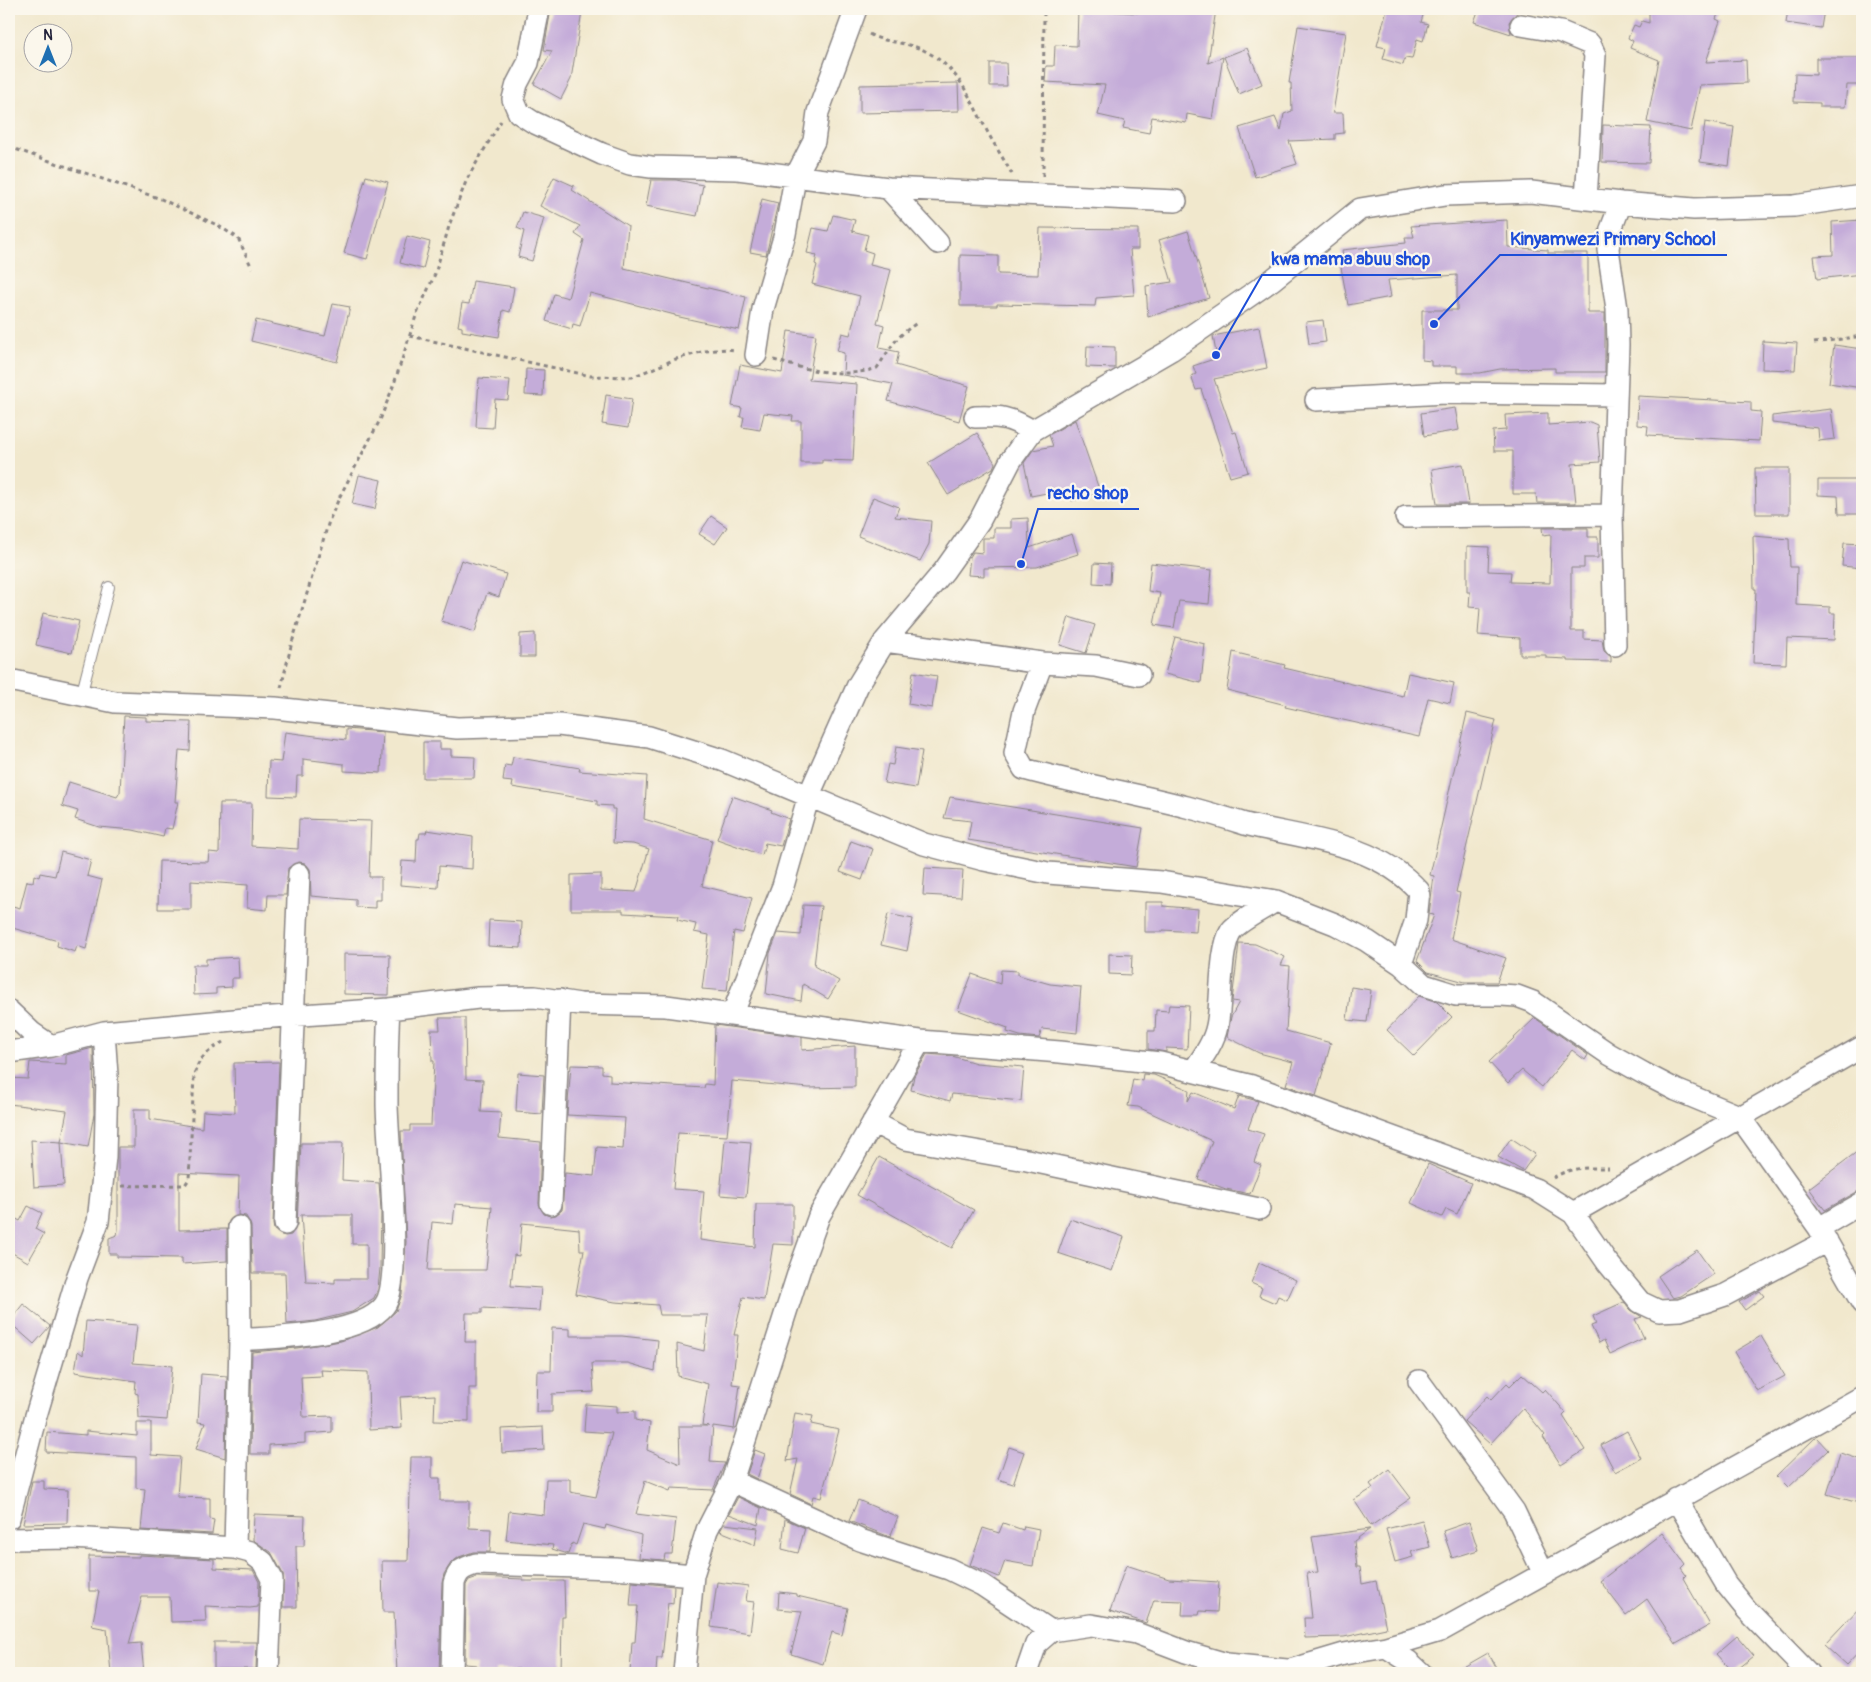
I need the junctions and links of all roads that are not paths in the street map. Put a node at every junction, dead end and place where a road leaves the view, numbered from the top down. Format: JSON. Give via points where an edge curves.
{"nodes":[{"id":1,"x":539,"y":9,"type":"edge"},
{"id":2,"x":854,"y":17,"type":"edge"},
{"id":3,"x":1521,"y":25,"type":"dead end"},
{"id":4,"x":795,"y":178,"type":"junction"},
{"id":5,"x":888,"y":188,"type":"junction"},
{"id":6,"x":1862,"y":196,"type":"edge"},
{"id":7,"x":1586,"y":199,"type":"junction"},
{"id":8,"x":1176,"y":201,"type":"dead end"},
{"id":9,"x":1620,"y":203,"type":"junction"},
{"id":10,"x":938,"y":243,"type":"dead end"},
{"id":11,"x":756,"y":355,"type":"road end"},
{"id":12,"x":1615,"y":395,"type":"junction"},
{"id":13,"x":1316,"y":400,"type":"dead end"},
{"id":14,"x":974,"y":417,"type":"dead end"},
{"id":15,"x":1032,"y":430,"type":"junction"},
{"id":16,"x":1612,"y":515,"type":"junction"},
{"id":17,"x":1406,"y":517,"type":"dead end"},
{"id":18,"x":109,"y":587,"type":"dead end"},
{"id":19,"x":885,"y":642,"type":"junction"},
{"id":20,"x":1615,"y":645,"type":"dead end"},
{"id":21,"x":1042,"y":663,"type":"junction"},
{"id":22,"x":1139,"y":675,"type":"dead end"},
{"id":23,"x":9,"y":680,"type":"edge"},
{"id":24,"x":81,"y":696,"type":"junction"},
{"id":25,"x":809,"y":795,"type":"junction"},
{"id":26,"x":299,"y":874,"type":"dead end"},
{"id":27,"x":1276,"y":900,"type":"junction"},
{"id":28,"x":1401,"y":964,"type":"junction"},
{"id":29,"x":560,"y":1000,"type":"junction"},
{"id":30,"x":389,"y":1009,"type":"junction"},
{"id":31,"x":9,"y":1011,"type":"edge"},
{"id":32,"x":733,"y":1013,"type":"junction"},
{"id":33,"x":292,"y":1017,"type":"junction"},
{"id":34,"x":104,"y":1032,"type":"junction"},
{"id":35,"x":920,"y":1041,"type":"junction"},
{"id":36,"x":51,"y":1046,"type":"junction"},
{"id":37,"x":1862,"y":1047,"type":"edge"},
{"id":38,"x":9,"y":1052,"type":"edge"},
{"id":39,"x":1194,"y":1070,"type":"junction"},
{"id":40,"x":1738,"y":1116,"type":"junction"},
{"id":41,"x":873,"y":1122,"type":"junction"},
{"id":42,"x":1862,"y":1203,"type":"edge"},
{"id":43,"x":551,"y":1204,"type":"dead end"},
{"id":44,"x":1259,"y":1209,"type":"dead end"},
{"id":45,"x":1573,"y":1213,"type":"junction"},
{"id":46,"x":285,"y":1224,"type":"dead end"},
{"id":47,"x":239,"y":1227,"type":"dead end"},
{"id":48,"x":1823,"y":1234,"type":"junction"},
{"id":49,"x":1862,"y":1303,"type":"edge"},
{"id":50,"x":240,"y":1340,"type":"junction"},
{"id":51,"x":1419,"y":1381,"type":"dead end"},
{"id":52,"x":1862,"y":1396,"type":"edge"},
{"id":53,"x":732,"y":1481,"type":"junction"},
{"id":54,"x":1676,"y":1499,"type":"junction"},
{"id":55,"x":9,"y":1518,"type":"edge"},
{"id":56,"x":9,"y":1539,"type":"edge"},
{"id":57,"x":235,"y":1548,"type":"junction"},
{"id":58,"x":1543,"y":1572,"type":"junction"},
{"id":59,"x":693,"y":1575,"type":"junction"},
{"id":60,"x":1051,"y":1631,"type":"junction"},
{"id":61,"x":1386,"y":1647,"type":"junction"},
{"id":62,"x":1796,"y":1669,"type":"edge"},
{"id":63,"x":1284,"y":1671,"type":"edge"},
{"id":64,"x":268,"y":1673,"type":"edge"},
{"id":65,"x":452,"y":1673,"type":"edge"},
{"id":66,"x":684,"y":1673,"type":"edge"},
{"id":67,"x":1026,"y":1673,"type":"edge"},
{"id":68,"x":1421,"y":1673,"type":"edge"}],
"edges":[{"from":1,"to":4,"type":"street","via":[[528,63],[514,98],[519,113],[602,154],[630,164],[738,169]]},
{"from":2,"to":4,"type":"street","via":[[818,112],[814,141]]},
{"from":3,"to":7,"type":"street","via":[[1561,32],[1590,44],[1595,55]]},
{"from":4,"to":5,"type":"street"},
{"from":4,"to":11,"type":"street","via":[[785,234],[763,309]]},
{"from":5,"to":8,"type":"street"},
{"from":5,"to":10,"type":"street"},
{"from":6,"to":9,"type":"street","via":[[1794,206],[1694,209]]},
{"from":7,"to":9,"type":"street"},
{"from":7,"to":15,"type":"street","via":[[1531,192],[1444,195],[1360,209],[1272,280],[1171,350]]},
{"from":9,"to":12,"type":"street","via":[[1608,249],[1617,310]]},
{"from":12,"to":13,"type":"street","via":[[1444,393]]},
{"from":12,"to":16,"type":"street"},
{"from":14,"to":15,"type":"street","via":[[1000,416]]},
{"from":15,"to":19,"type":"street","via":[[1011,460],[980,520],[944,571]]},
{"from":16,"to":17,"type":"street"},
{"from":16,"to":20,"type":"street"},
{"from":18,"to":24,"type":"lane"},
{"from":19,"to":21,"type":"street"},
{"from":19,"to":25,"type":"street","via":[[858,685]]},
{"from":21,"to":22,"type":"street","via":[[1096,666]]},
{"from":21,"to":28,"type":"street","via":[[1024,711],[1015,753],[1024,769],[1350,848],[1382,860],[1410,880],[1419,891],[1416,920]]},
{"from":23,"to":24,"type":"street"},
{"from":24,"to":25,"type":"street","via":[[115,702],[275,708],[457,728],[559,725],[609,730],[649,737],[722,760]]},
{"from":25,"to":27,"type":"street","via":[[924,844],[984,860],[1048,873],[1162,882]]},
{"from":25,"to":32,"type":"street","via":[[783,886]]},
{"from":26,"to":33,"type":"street"},
{"from":27,"to":28,"type":"street","via":[[1335,924]]},
{"from":27,"to":39,"type":"street","via":[[1235,927],[1228,937],[1218,1026]]},
{"from":28,"to":40,"type":"street","via":[[1424,985],[1440,991],[1469,996],[1517,996],[1533,1002],[1643,1073]]},
{"from":29,"to":30,"type":"street","via":[[487,997]]},
{"from":29,"to":32,"type":"street"},
{"from":29,"to":43,"type":"street"},
{"from":30,"to":33,"type":"street"},
{"from":30,"to":50,"type":"street","via":[[387,1104],[394,1254],[393,1285],[384,1306],[361,1322],[326,1332]]},
{"from":31,"to":36,"type":"street"},
{"from":32,"to":35,"type":"street"},
{"from":33,"to":34,"type":"street"},
{"from":33,"to":46,"type":"street"},
{"from":34,"to":36,"type":"street"},
{"from":34,"to":55,"type":"street","via":[[107,1075],[103,1186],[98,1222],[77,1278]]},
{"from":35,"to":39,"type":"street","via":[[1104,1056]]},
{"from":35,"to":41,"type":"street"},
{"from":36,"to":38,"type":"street"},
{"from":37,"to":40,"type":"street"},
{"from":39,"to":45,"type":"street","via":[[1309,1106],[1535,1190]]},
{"from":40,"to":45,"type":"street"},
{"from":40,"to":48,"type":"street"},
{"from":41,"to":44,"type":"street","via":[[905,1139],[1026,1160]]},
{"from":41,"to":53,"type":"street","via":[[819,1216],[798,1271]]},
{"from":42,"to":48,"type":"street"},
{"from":45,"to":48,"type":"street","via":[[1640,1302],[1659,1310],[1680,1310],[1725,1295]]},
{"from":47,"to":50,"type":"street"},
{"from":48,"to":49,"type":"street"},
{"from":50,"to":57,"type":"street"},
{"from":51,"to":58,"type":"street","via":[[1514,1511]]},
{"from":52,"to":54,"type":"street"},
{"from":53,"to":59,"type":"street","via":[[707,1530]]},
{"from":53,"to":60,"type":"street","via":[[860,1540],[949,1569],[982,1584]]},
{"from":54,"to":58,"type":"street"},
{"from":54,"to":62,"type":"street","via":[[1726,1584]]},
{"from":56,"to":57,"type":"street","via":[[72,1538]]},
{"from":57,"to":64,"type":"street","via":[[250,1552],[262,1562],[272,1579]]},
{"from":58,"to":61,"type":"street","via":[[1440,1631]]},
{"from":59,"to":65,"type":"street","via":[[595,1567],[476,1564],[464,1567],[454,1583]]},
{"from":59,"to":66,"type":"street"},
{"from":60,"to":63,"type":"street","via":[[1091,1625],[1136,1633],[1227,1664]]},
{"from":60,"to":67,"type":"street","via":[[1036,1644]]},
{"from":61,"to":63,"type":"street","via":[[1344,1654]]},
{"from":61,"to":68,"type":"street"}]}
